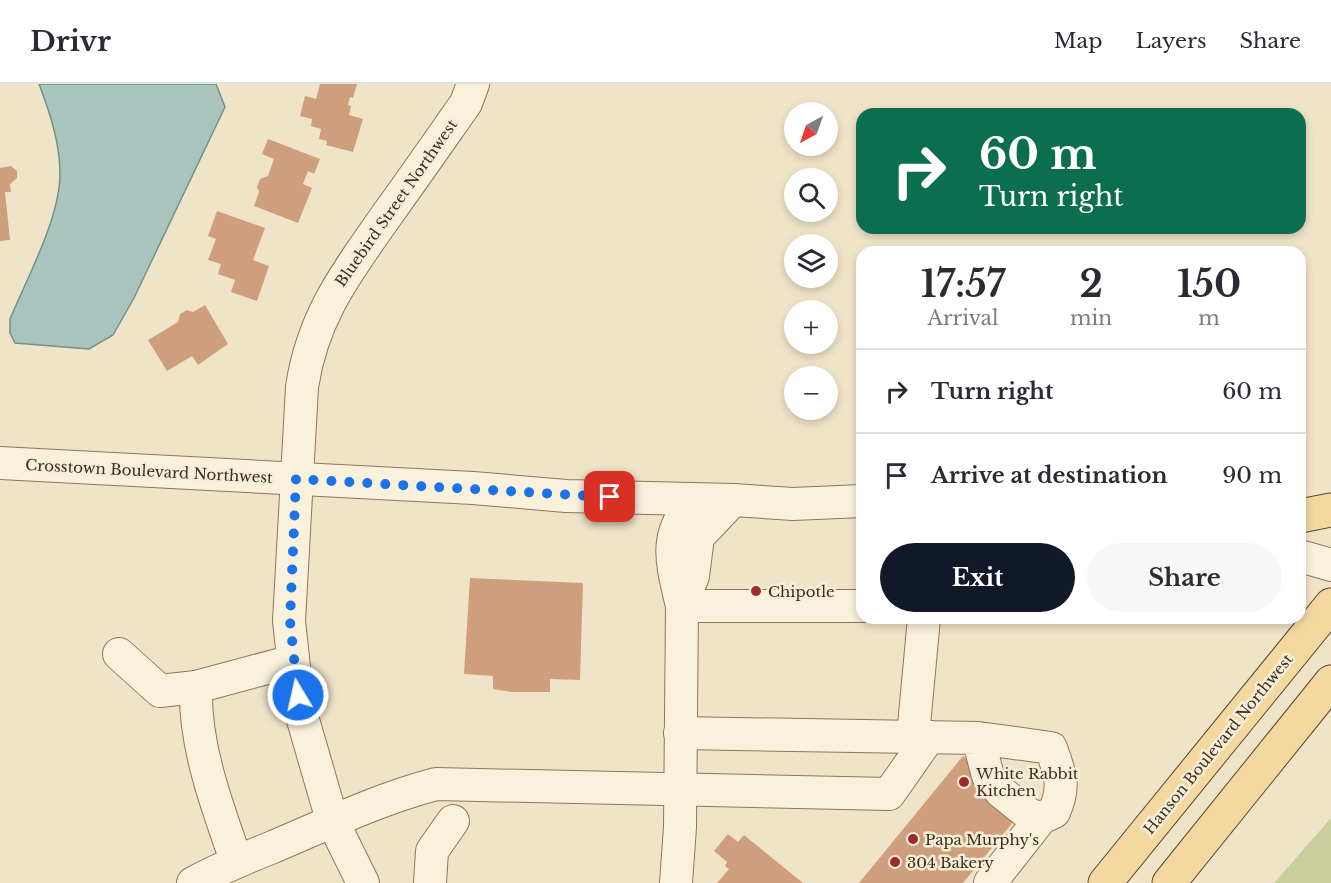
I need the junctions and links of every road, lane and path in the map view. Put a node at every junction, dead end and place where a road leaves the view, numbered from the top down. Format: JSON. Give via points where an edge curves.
{"nodes":[{"id":1,"x":472,"y":84,"type":"edge"},
{"id":2,"x":0,"y":463,"type":"edge"},
{"id":3,"x":296,"y":479,"type":"junction"},
{"id":4,"x":698,"y":500,"type":"junction"},
{"id":5,"x":733,"y":500,"type":"junction"},
{"id":6,"x":854,"y":506,"type":"edge"},
{"id":7,"x":1331,"y":510,"type":"edge"},
{"id":8,"x":1306,"y":515,"type":"edge"},
{"id":9,"x":1306,"y":522,"type":"edge"},
{"id":10,"x":1331,"y":527,"type":"edge"},
{"id":11,"x":1306,"y":558,"type":"edge"},
{"id":12,"x":1331,"y":565,"type":"edge"},
{"id":13,"x":1331,"y":605,"type":"edge"},
{"id":14,"x":682,"y":606,"type":"junction"},
{"id":15,"x":856,"y":606,"type":"edge"},
{"id":16,"x":924,"y":624,"type":"edge"},
{"id":17,"x":119,"y":654,"type":"dead end"},
{"id":18,"x":293,"y":661,"type":"junction"},
{"id":19,"x":1331,"y":682,"type":"edge"},
{"id":20,"x":196,"y":687,"type":"junction"},
{"id":21,"x":680,"y":733,"type":"junction"},
{"id":22,"x":921,"y":736,"type":"junction"},
{"id":23,"x":978,"y":738,"type":"junction"},
{"id":24,"x":680,"y":789,"type":"junction"},
{"id":25,"x":1041,"y":818,"type":"junction"},
{"id":26,"x":333,"y":820,"type":"junction"},
{"id":27,"x":453,"y":821,"type":"dead end"},
{"id":28,"x":236,"y":860,"type":"junction"},
{"id":29,"x":193,"y":883,"type":"edge"},
{"id":30,"x":363,"y":883,"type":"edge"},
{"id":31,"x":430,"y":883,"type":"edge"},
{"id":32,"x":676,"y":883,"type":"edge"},
{"id":33,"x":990,"y":883,"type":"edge"},
{"id":34,"x":1105,"y":883,"type":"edge"},
{"id":35,"x":1169,"y":883,"type":"edge"}],
"edges":[{"from":1,"to":3,"type":"street","name":"Bluebird Street Northwest","via":[[466,104],[350,265],[332,297],[306,362]]},
{"from":2,"to":3,"type":"street","name":"Crosstown Boulevard Northwest"},
{"from":3,"to":4,"type":"street","name":"Crosstown Boulevard Northwest"},
{"from":3,"to":18,"type":"street","name":"Bluebird Street Northwest","via":[[290,621]]},
{"from":4,"to":5,"type":"street","name":"Crosstown Boulevard Northwest"},
{"from":4,"to":14,"type":"street","via":[[684,512],[672,539]]},
{"from":5,"to":6,"type":"street","name":"Crosstown Boulevard Northwest"},
{"from":5,"to":14,"type":"street","via":[[698,537],[693,576]]},
{"from":7,"to":8,"type":"main road"},
{"from":9,"to":10,"type":"street"},
{"from":11,"to":12,"type":"street"},
{"from":13,"to":34,"type":"main road","name":"Hanson Boulevard Northwest"},
{"from":14,"to":15,"type":"street"},
{"from":14,"to":21,"type":"street"},
{"from":16,"to":22,"type":"street"},
{"from":17,"to":20,"type":"street","via":[[160,691]]},
{"from":18,"to":20,"type":"street"},
{"from":18,"to":26,"type":"street","name":"Bluebird Street Northwest","via":[[302,713]]},
{"from":19,"to":35,"type":"main road"},
{"from":20,"to":28,"type":"street","via":[[195,706],[206,763]]},
{"from":21,"to":22,"type":"street"},
{"from":21,"to":24,"type":"street"},
{"from":22,"to":23,"type":"street"},
{"from":22,"to":24,"type":"street","via":[[889,794]]},
{"from":23,"to":25,"type":"street","via":[[988,776],[1030,815]]},
{"from":23,"to":25,"type":"street","via":[[1051,748],[1062,792],[1054,812]]},
{"from":24,"to":26,"type":"street","via":[[436,784],[395,795]]},
{"from":24,"to":32,"type":"street"},
{"from":25,"to":33,"type":"street"},
{"from":26,"to":28,"type":"street"},
{"from":26,"to":30,"type":"street","name":"Bluebird Street Northwest"},
{"from":27,"to":31,"type":"street","via":[[432,851]]},
{"from":28,"to":29,"type":"street"}]}
